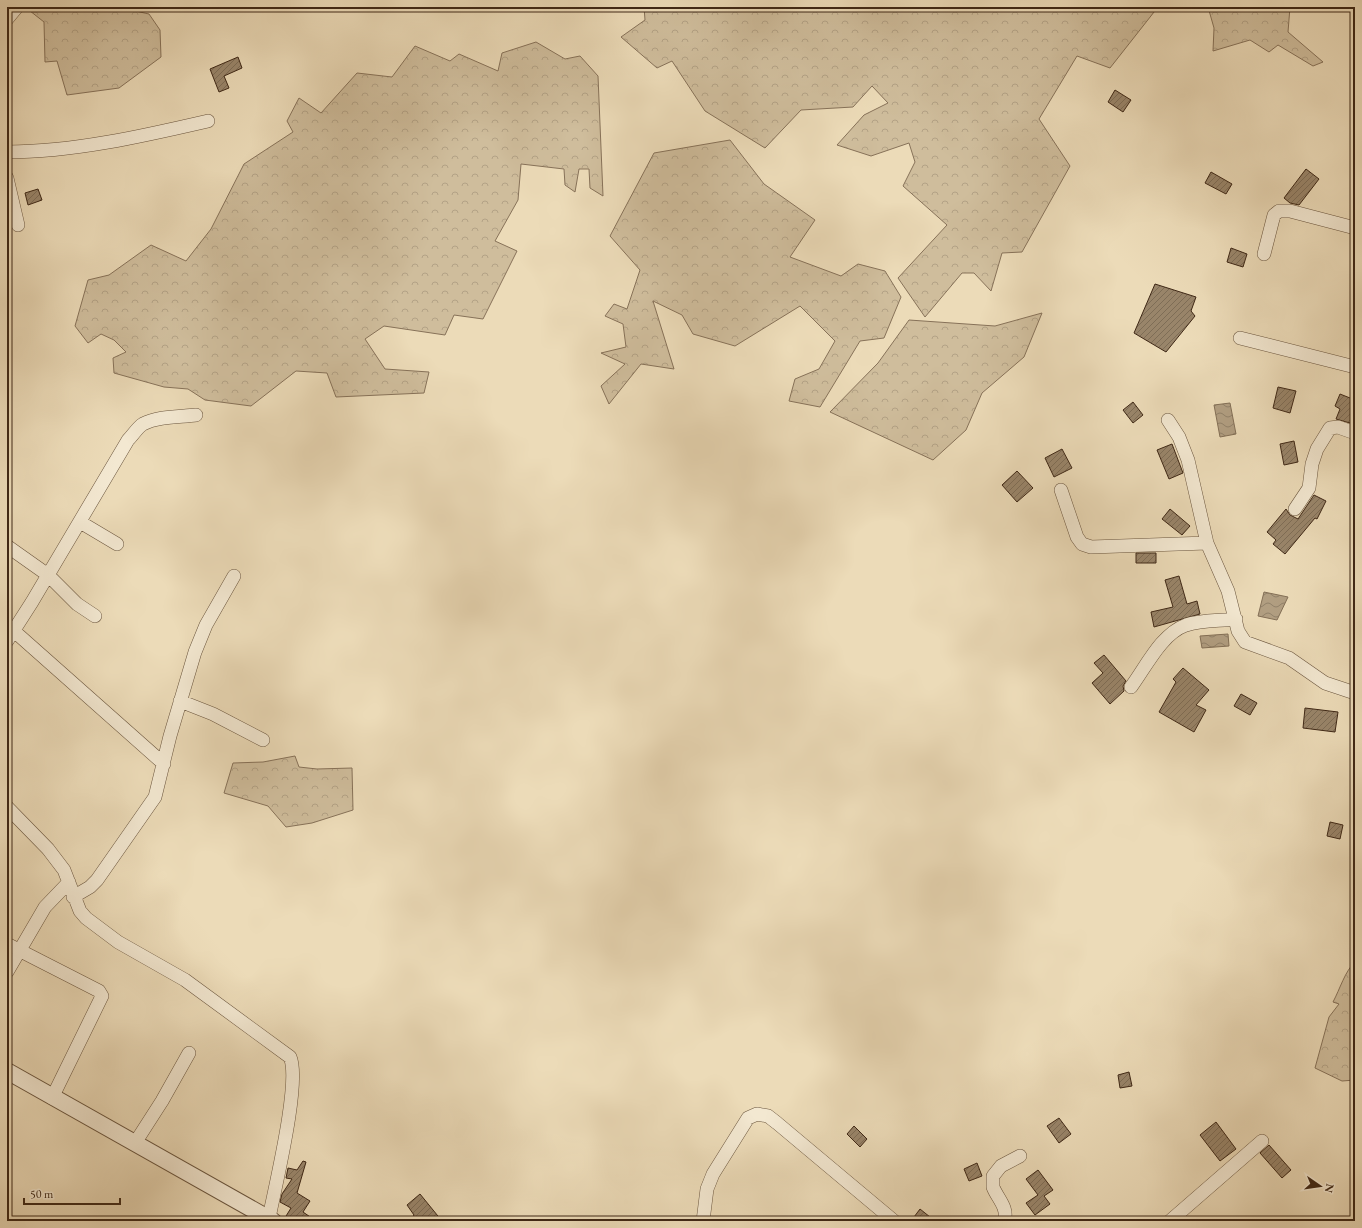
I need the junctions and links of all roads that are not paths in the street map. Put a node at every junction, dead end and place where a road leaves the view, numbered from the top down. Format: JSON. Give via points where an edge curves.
{"nodes":[{"id":1,"x":17,"y":7,"type":"edge"},
{"id":2,"x":7,"y":19,"type":"edge"},
{"id":3,"x":208,"y":121,"type":"dead end"},
{"id":4,"x":7,"y":152,"type":"edge"},
{"id":5,"x":7,"y":178,"type":"edge"},
{"id":6,"x":18,"y":225,"type":"dead end"},
{"id":7,"x":1355,"y":228,"type":"edge"},
{"id":8,"x":1264,"y":254,"type":"dead end"},
{"id":9,"x":1240,"y":338,"type":"dead end"},
{"id":10,"x":1355,"y":367,"type":"edge"},
{"id":11,"x":196,"y":415,"type":"dead end"},
{"id":12,"x":1168,"y":420,"type":"dead end"},
{"id":13,"x":1355,"y":434,"type":"edge"},
{"id":14,"x":1061,"y":490,"type":"dead end"},
{"id":15,"x":1295,"y":509,"type":"dead end"},
{"id":16,"x":80,"y":522,"type":"junction"},
{"id":17,"x":1207,"y":543,"type":"junction"},
{"id":18,"x":117,"y":544,"type":"dead end"},
{"id":19,"x":7,"y":546,"type":"edge"},
{"id":20,"x":48,"y":575,"type":"junction"},
{"id":21,"x":234,"y":576,"type":"dead end"},
{"id":22,"x":95,"y":616,"type":"dead end"},
{"id":23,"x":1236,"y":619,"type":"junction"},
{"id":24,"x":10,"y":636,"type":"edge"},
{"id":25,"x":1131,"y":687,"type":"dead end"},
{"id":26,"x":1355,"y":693,"type":"edge"},
{"id":27,"x":180,"y":701,"type":"junction"},
{"id":28,"x":263,"y":740,"type":"dead end"},
{"id":29,"x":164,"y":764,"type":"junction"},
{"id":30,"x":7,"y":808,"type":"edge"},
{"id":31,"x":69,"y":882,"type":"junction"},
{"id":32,"x":73,"y":897,"type":"junction"},
{"id":33,"x":7,"y":944,"type":"edge"},
{"id":34,"x":19,"y":950,"type":"junction"},
{"id":35,"x":7,"y":972,"type":"edge"},
{"id":36,"x":189,"y":1053,"type":"dead end"},
{"id":37,"x":7,"y":1071,"type":"edge"},
{"id":38,"x":52,"y":1098,"type":"junction"},
{"id":39,"x":1262,"y":1141,"type":"dead end"},
{"id":40,"x":135,"y":1143,"type":"junction"},
{"id":41,"x":1020,"y":1156,"type":"dead end"},
{"id":42,"x":271,"y":1219,"type":"edge"},
{"id":43,"x":704,"y":1221,"type":"edge"},
{"id":44,"x":894,"y":1221,"type":"edge"},
{"id":45,"x":1004,"y":1221,"type":"edge"},
{"id":46,"x":1170,"y":1221,"type":"edge"}],
"edges":[{"from":1,"to":2,"type":"street"},
{"from":3,"to":4,"type":"street","via":[[95,143],[27,152]]},
{"from":5,"to":6,"type":"street"},
{"from":7,"to":8,"type":"street","via":[[1290,211],[1279,211],[1274,215]]},
{"from":9,"to":10,"type":"street"},
{"from":11,"to":16,"type":"street","via":[[158,420],[144,424],[138,429],[128,440]]},
{"from":12,"to":17,"type":"street","via":[[1179,437],[1188,460]]},
{"from":13,"to":15,"type":"street","via":[[1338,427],[1330,428],[1314,457],[1309,488]]},
{"from":14,"to":17,"type":"street","via":[[1077,537],[1082,544],[1091,547]]},
{"from":16,"to":18,"type":"street"},
{"from":16,"to":20,"type":"street"},
{"from":17,"to":23,"type":"street","via":[[1228,591]]},
{"from":19,"to":20,"type":"street"},
{"from":20,"to":22,"type":"street","via":[[77,604]]},
{"from":20,"to":24,"type":"street"},
{"from":21,"to":27,"type":"street","via":[[206,626]]},
{"from":23,"to":25,"type":"street","via":[[1196,623],[1180,628],[1159,647]]},
{"from":23,"to":26,"type":"street","via":[[1238,631],[1245,642],[1289,658],[1325,683]]},
{"from":24,"to":29,"type":"street"},
{"from":27,"to":28,"type":"street","via":[[213,714]]},
{"from":27,"to":29,"type":"street"},
{"from":29,"to":32,"type":"street","via":[[159,787],[146,813],[97,880]]},
{"from":30,"to":31,"type":"street","via":[[48,849],[64,870]]},
{"from":31,"to":32,"type":"street"},
{"from":31,"to":34,"type":"street","via":[[45,907]]},
{"from":32,"to":42,"type":"street","via":[[80,911],[99,928],[185,980],[290,1057],[293,1063],[293,1077]]},
{"from":33,"to":34,"type":"street"},
{"from":34,"to":35,"type":"street"},
{"from":34,"to":38,"type":"street","via":[[99,991],[102,996]]},
{"from":36,"to":40,"type":"street"},
{"from":37,"to":38,"type":"street"},
{"from":38,"to":40,"type":"street"},
{"from":39,"to":46,"type":"street"},
{"from":40,"to":42,"type":"street"},
{"from":41,"to":45,"type":"street","via":[[1001,1166],[993,1176],[993,1186],[1006,1216]]},
{"from":43,"to":44,"type":"street","via":[[708,1188],[713,1174],[748,1118],[757,1114],[768,1116],[777,1123]]}]}
